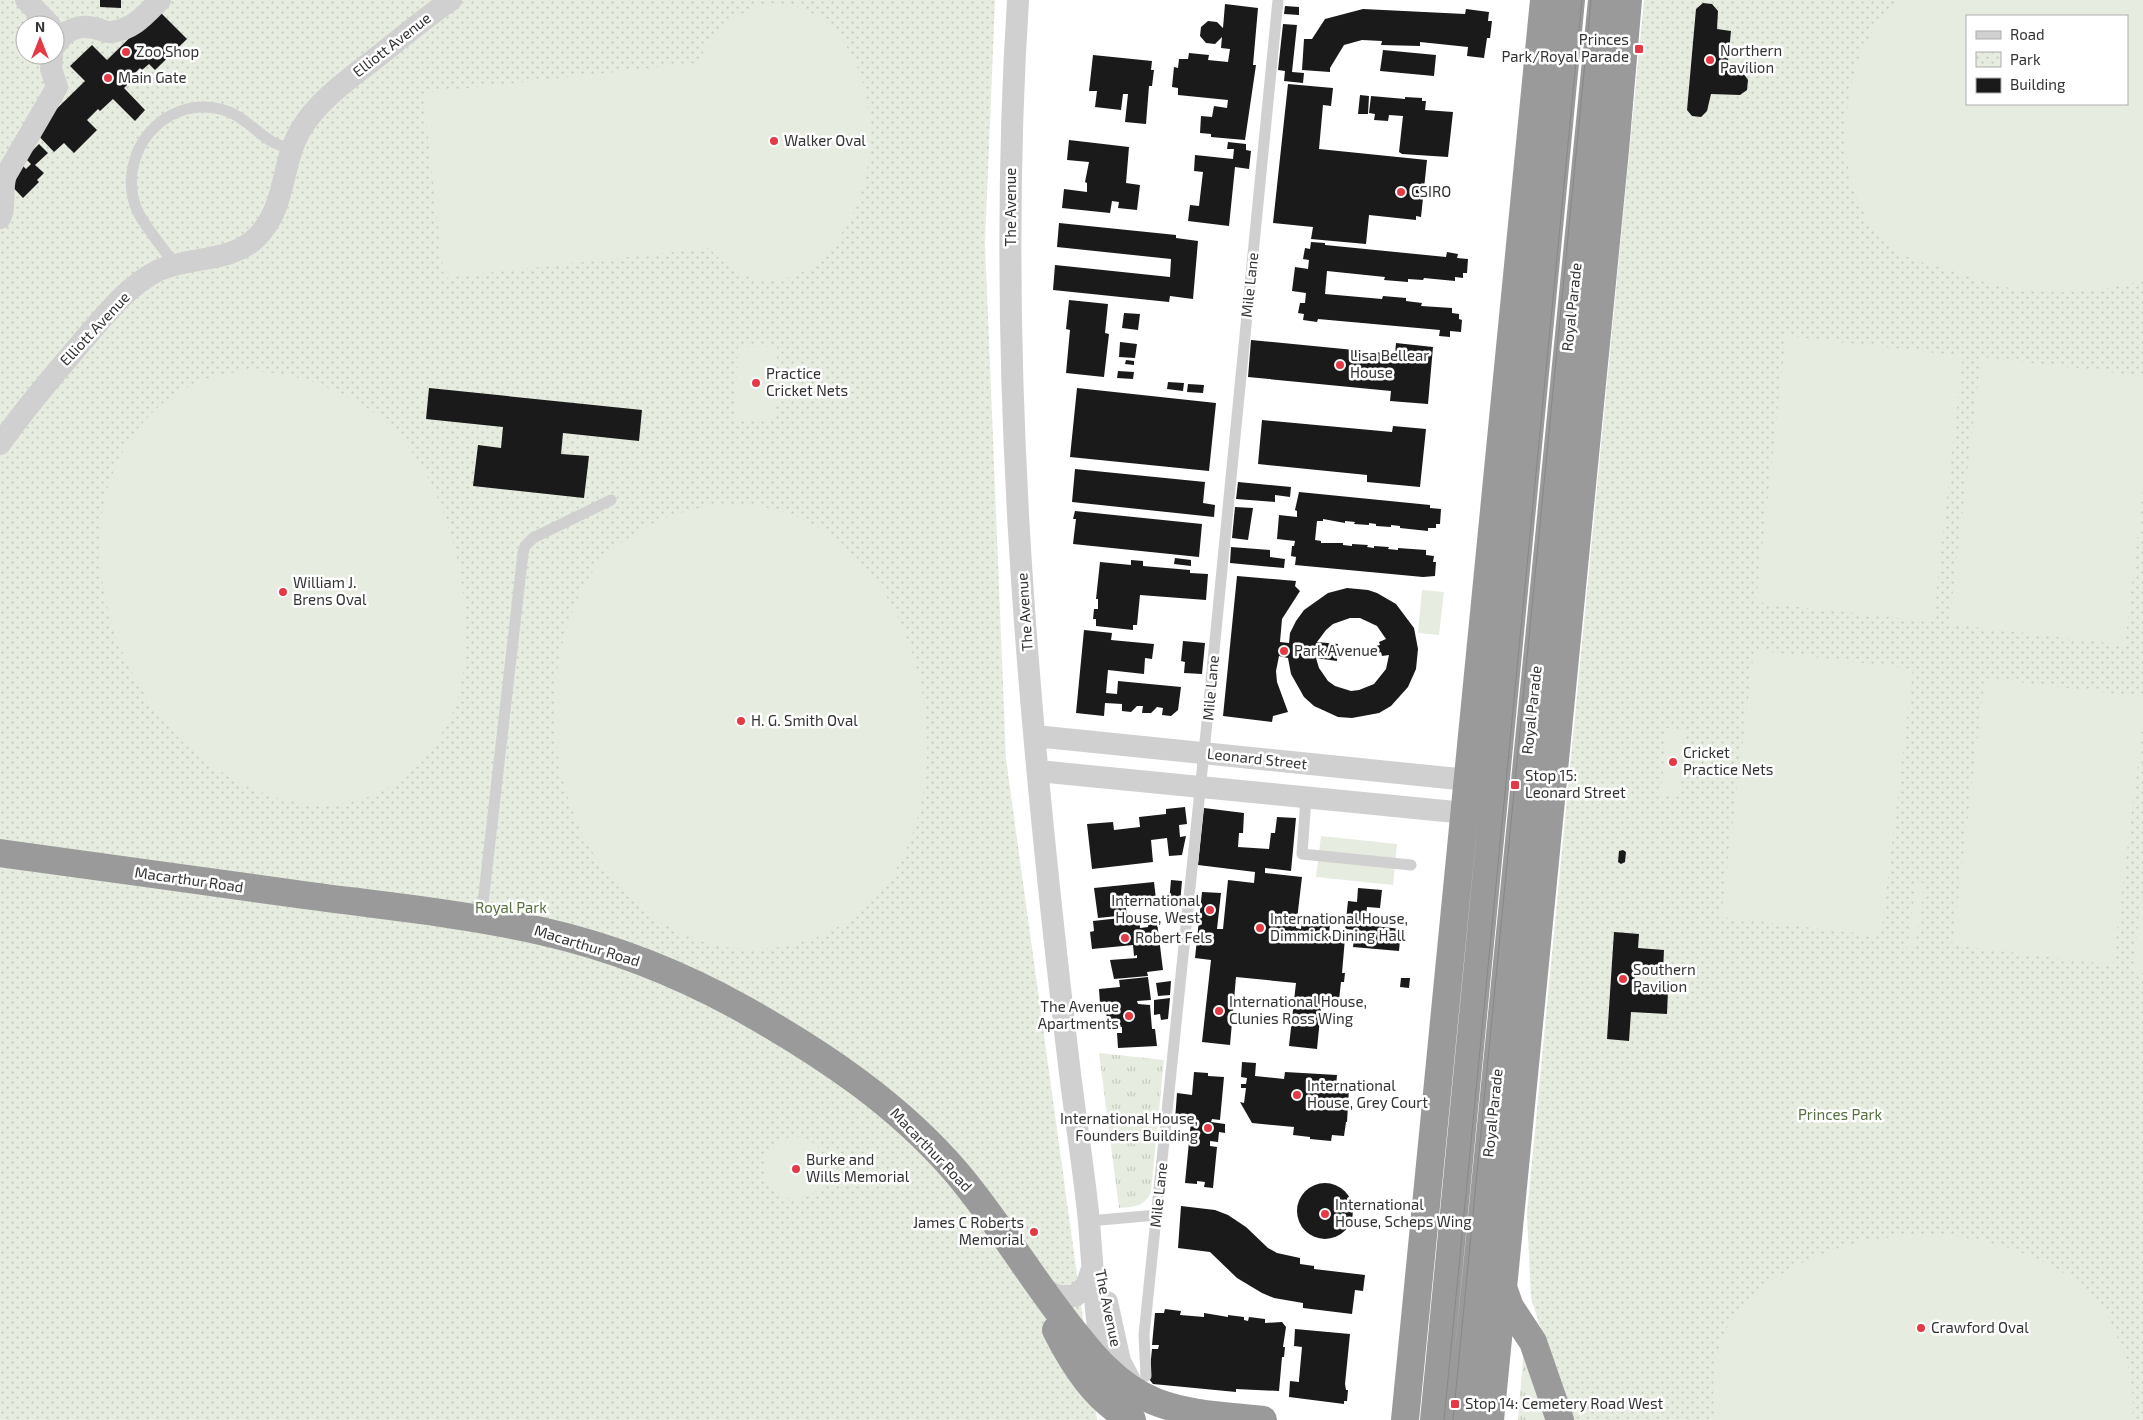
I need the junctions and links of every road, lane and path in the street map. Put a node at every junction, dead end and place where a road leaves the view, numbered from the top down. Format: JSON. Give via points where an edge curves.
{"nodes":[{"id":1,"x":26,"y":0,"type":"edge"},
{"id":2,"x":160,"y":0,"type":"edge"},
{"id":3,"x":451,"y":0,"type":"edge"},
{"id":4,"x":1018,"y":0,"type":"edge"},
{"id":5,"x":1278,"y":0,"type":"edge"},
{"id":6,"x":1544,"y":0,"type":"edge"},
{"id":7,"x":1571,"y":0,"type":"edge"},
{"id":8,"x":1602,"y":0,"type":"edge"},
{"id":9,"x":1628,"y":0,"type":"edge"},
{"id":10,"x":37,"y":15,"type":"edge"},
{"id":11,"x":65,"y":33,"type":"edge"},
{"id":12,"x":52,"y":65,"type":"edge"},
{"id":13,"x":1587,"y":147,"type":"junction"},
{"id":14,"x":292,"y":149,"type":"junction"},
{"id":15,"x":1615,"y":150,"type":"junction"},
{"id":16,"x":0,"y":218,"type":"edge"},
{"id":17,"x":174,"y":265,"type":"junction"},
{"id":18,"x":0,"y":444,"type":"edge"},
{"id":19,"x":1501,"y":451,"type":"junction"},
{"id":20,"x":1528,"y":454,"type":"junction"},
{"id":21,"x":1557,"y":456,"type":"junction"},
{"id":22,"x":1584,"y":459,"type":"junction"},
{"id":23,"x":611,"y":500,"type":"dead end"},
{"id":24,"x":1035,"y":736,"type":"junction"},
{"id":25,"x":1094,"y":742,"type":"junction"},
{"id":26,"x":1204,"y":754,"type":"junction"},
{"id":27,"x":1540,"y":763,"type":"junction"},
{"id":28,"x":1038,"y":771,"type":"junction"},
{"id":29,"x":1419,"y":775,"type":"junction"},
{"id":30,"x":1091,"y":776,"type":"junction"},
{"id":31,"x":1468,"y":780,"type":"junction"},
{"id":32,"x":1201,"y":788,"type":"junction"},
{"id":33,"x":1306,"y":798,"type":"junction"},
{"id":34,"x":1495,"y":798,"type":"junction"},
{"id":35,"x":1523,"y":800,"type":"junction"},
{"id":36,"x":1416,"y":808,"type":"junction"},
{"id":37,"x":1465,"y":813,"type":"junction"},
{"id":38,"x":1533,"y":834,"type":"junction"},
{"id":39,"x":0,"y":853,"type":"edge"},
{"id":40,"x":1411,"y":865,"type":"dead end"},
{"id":41,"x":480,"y":920,"type":"junction"},
{"id":42,"x":1502,"y":1012,"type":"junction"},
{"id":43,"x":1529,"y":1016,"type":"junction"},
{"id":44,"x":1428,"y":1193,"type":"junction"},
{"id":45,"x":1456,"y":1196,"type":"junction"},
{"id":46,"x":1157,"y":1214,"type":"junction"},
{"id":47,"x":1089,"y":1221,"type":"junction"},
{"id":48,"x":1092,"y":1269,"type":"junction"},
{"id":49,"x":1034,"y":1280,"type":"junction"},
{"id":50,"x":1503,"y":1286,"type":"junction"},
{"id":51,"x":1103,"y":1366,"type":"junction"},
{"id":52,"x":1141,"y":1384,"type":"junction"},
{"id":53,"x":1110,"y":1412,"type":"edge"},
{"id":54,"x":1194,"y":1412,"type":"junction"},
{"id":55,"x":1132,"y":1420,"type":"edge"},
{"id":56,"x":1162,"y":1420,"type":"edge"},
{"id":57,"x":1263,"y":1420,"type":"edge"},
{"id":58,"x":1405,"y":1420,"type":"edge"},
{"id":59,"x":1434,"y":1420,"type":"edge"},
{"id":60,"x":1462,"y":1420,"type":"edge"},
{"id":61,"x":1490,"y":1420,"type":"edge"},
{"id":62,"x":1560,"y":1420,"type":"edge"}],
"edges":[{"from":1,"to":10,"type":"street"},
{"from":2,"to":11,"type":"street","via":[[130,27],[110,33],[80,26]]},
{"from":3,"to":14,"type":"street","name":"Elliott Avenue","via":[[328,98],[306,122]]},
{"from":4,"to":24,"type":"street","name":"The Avenue","via":[[1011,102],[1012,353],[1024,605]]},
{"from":5,"to":26,"type":"lane","name":"Mile Lane"},
{"from":6,"to":19,"type":"highway"},
{"from":7,"to":20,"type":"highway","name":"Royal Parade"},
{"from":8,"to":13,"type":"highway","name":"Royal Parade"},
{"from":9,"to":15,"type":"highway","name":"Royal Parade"},
{"from":12,"to":16,"type":"street","via":[[57,87],[6,175]]},
{"from":13,"to":15,"type":"highway"},
{"from":13,"to":21,"type":"highway","name":"Royal Parade"},
{"from":14,"to":17,"type":"street","name":"Elliott Avenue","via":[[277,209],[257,237],[232,253]]},
{"from":14,"to":17,"type":"lane","via":[[270,140],[233,113],[213,108],[180,111],[152,128],[134,159],[132,189],[139,215]]},
{"from":15,"to":22,"type":"highway","name":"Royal Parade"},
{"from":17,"to":18,"type":"street","name":"Elliott Avenue","via":[[152,274],[117,303],[55,373]]},
{"from":19,"to":20,"type":"highway"},
{"from":19,"to":31,"type":"highway"},
{"from":20,"to":34,"type":"highway","name":"Royal Parade"},
{"from":21,"to":22,"type":"highway"},
{"from":21,"to":27,"type":"highway","name":"Royal Parade"},
{"from":22,"to":27,"type":"highway","name":"Royal Parade"},
{"from":23,"to":41,"type":"lane","via":[[533,538],[525,546]]},
{"from":24,"to":25,"type":"street","name":"Leonard Street"},
{"from":24,"to":28,"type":"street","name":"The Avenue"},
{"from":25,"to":26,"type":"street","name":"Leonard Street"},
{"from":25,"to":30,"type":"street"},
{"from":26,"to":29,"type":"street","name":"Leonard Street"},
{"from":26,"to":32,"type":"lane","name":"Mile Lane"},
{"from":27,"to":35,"type":"highway","name":"Royal Parade"},
{"from":27,"to":38,"type":"highway","name":"Royal Parade"},
{"from":28,"to":30,"type":"street"},
{"from":28,"to":47,"type":"street","name":"The Avenue","via":[[1048,886]]},
{"from":29,"to":31,"type":"street","name":"Leonard Street"},
{"from":29,"to":36,"type":"street"},
{"from":30,"to":32,"type":"street"},
{"from":31,"to":34,"type":"highway"},
{"from":31,"to":37,"type":"highway"},
{"from":32,"to":33,"type":"street"},
{"from":32,"to":46,"type":"lane","name":"Mile Lane"},
{"from":33,"to":36,"type":"street"},
{"from":33,"to":40,"type":"lane","via":[[1302,854]]},
{"from":34,"to":35,"type":"highway"},
{"from":34,"to":37,"type":"highway"},
{"from":34,"to":45,"type":"highway","name":"Royal Parade"},
{"from":35,"to":38,"type":"highway","name":"Royal Parade"},
{"from":36,"to":37,"type":"street"},
{"from":37,"to":44,"type":"highway"},
{"from":38,"to":42,"type":"highway","name":"Royal Parade"},
{"from":38,"to":43,"type":"highway","name":"Royal Parade"},
{"from":39,"to":41,"type":"highway","name":"Macarthur Road"},
{"from":41,"to":49,"type":"highway","name":"Macarthur Road","via":[[576,940],[656,968],[741,1008],[816,1051],[872,1092],[956,1171]]},
{"from":42,"to":43,"type":"highway"},
{"from":42,"to":60,"type":"highway","name":"Royal Parade"},
{"from":43,"to":50,"type":"highway","name":"Royal Parade"},
{"from":44,"to":45,"type":"highway"},
{"from":44,"to":58,"type":"highway"},
{"from":45,"to":59,"type":"highway","name":"Royal Parade"},
{"from":46,"to":47,"type":"lane"},
{"from":46,"to":52,"type":"lane","name":"Mile Lane"},
{"from":47,"to":48,"type":"street","name":"The Avenue"},
{"from":47,"to":52,"type":"street","name":"The Avenue","via":[[1120,1361]]},
{"from":48,"to":49,"type":"street","name":"The Avenue","via":[[1086,1286],[1075,1296],[1056,1296]]},
{"from":48,"to":51,"type":"street","name":"The Avenue"},
{"from":49,"to":51,"type":"highway","name":"Macarthur Road"},
{"from":49,"to":53,"type":"highway","name":"Macarthur Road","via":[[1071,1359]]},
{"from":50,"to":61,"type":"highway","name":"Royal Parade"},
{"from":50,"to":62,"type":"highway","via":[[1510,1307],[1533,1342]]},
{"from":51,"to":52,"type":"highway","name":"Macarthur Road"},
{"from":51,"to":53,"type":"highway"},
{"from":52,"to":54,"type":"highway","name":"Macarthur Road","via":[[1160,1403]]},
{"from":53,"to":55,"type":"highway","name":"Macarthur Road"},
{"from":54,"to":56,"type":"highway"},
{"from":54,"to":57,"type":"highway","name":"Macarthur Road"}]}
